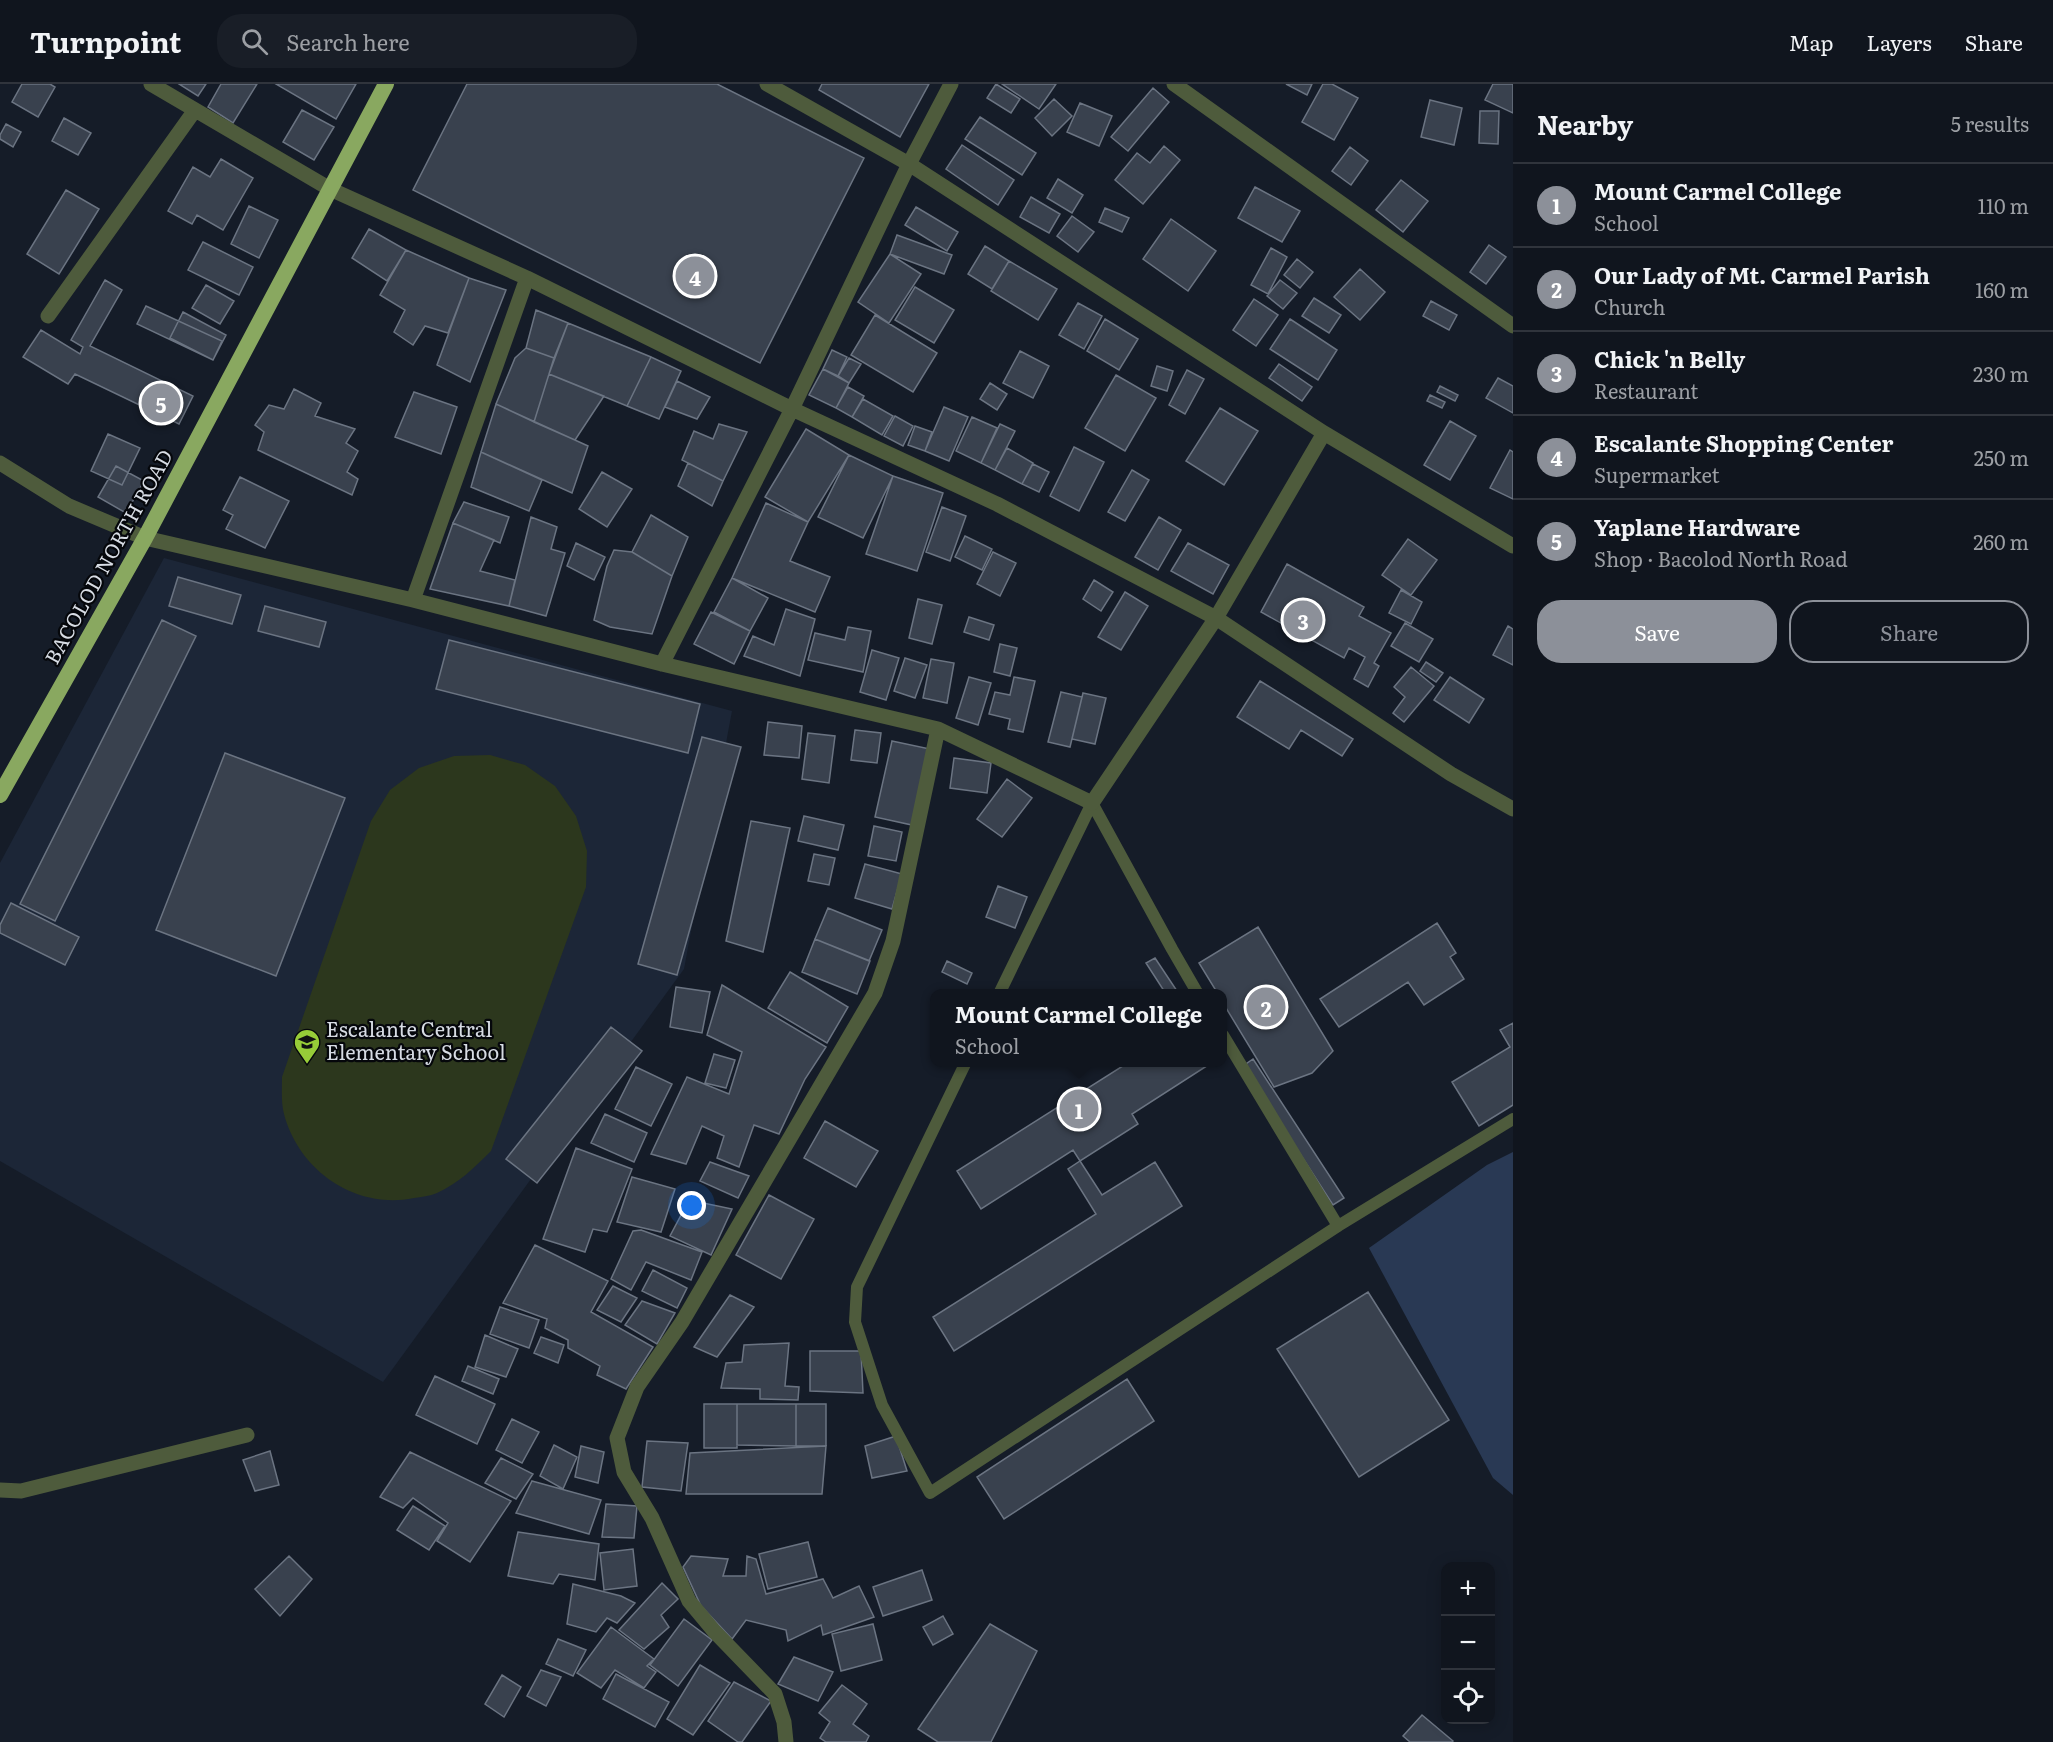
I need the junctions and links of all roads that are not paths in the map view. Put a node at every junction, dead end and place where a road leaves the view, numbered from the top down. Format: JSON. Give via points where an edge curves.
{"nodes":[{"id":1,"x":151,"y":84,"type":"edge"},
{"id":2,"x":386,"y":84,"type":"edge"},
{"id":3,"x":767,"y":84,"type":"edge"},
{"id":4,"x":951,"y":84,"type":"edge"},
{"id":5,"x":1174,"y":84,"type":"edge"},
{"id":6,"x":195,"y":110,"type":"junction"},
{"id":7,"x":909,"y":164,"type":"junction"},
{"id":8,"x":330,"y":189,"type":"junction"},
{"id":9,"x":527,"y":278,"type":"junction"},
{"id":10,"x":48,"y":316,"type":"dead end"},
{"id":11,"x":1513,"y":326,"type":"edge"},
{"id":12,"x":792,"y":408,"type":"junction"},
{"id":13,"x":1324,"y":433,"type":"junction"},
{"id":14,"x":0,"y":464,"type":"edge"},
{"id":15,"x":146,"y":538,"type":"junction"},
{"id":16,"x":1513,"y":546,"type":"edge"},
{"id":17,"x":412,"y":600,"type":"junction"},
{"id":18,"x":1216,"y":618,"type":"junction"},
{"id":19,"x":662,"y":664,"type":"junction"},
{"id":20,"x":938,"y":729,"type":"junction"},
{"id":21,"x":0,"y":795,"type":"edge"},
{"id":22,"x":1092,"y":803,"type":"junction"},
{"id":23,"x":1513,"y":808,"type":"edge"},
{"id":24,"x":1001,"y":989,"type":"edge"},
{"id":25,"x":1196,"y":989,"type":"edge"},
{"id":26,"x":1227,"y":1042,"type":"edge"},
{"id":27,"x":964,"y":1067,"type":"edge"},
{"id":28,"x":1513,"y":1119,"type":"edge"},
{"id":29,"x":1338,"y":1226,"type":"junction"},
{"id":30,"x":247,"y":1435,"type":"dead end"},
{"id":31,"x":0,"y":1490,"type":"edge"},
{"id":32,"x":786,"y":1742,"type":"edge"}],
"edges":[{"from":1,"to":6,"type":"street"},
{"from":2,"to":8,"type":"highway","name":"BACOLOD NORTH ROAD"},
{"from":3,"to":7,"type":"street"},
{"from":4,"to":7,"type":"street"},
{"from":5,"to":11,"type":"street"},
{"from":6,"to":8,"type":"street"},
{"from":6,"to":10,"type":"street"},
{"from":7,"to":12,"type":"street"},
{"from":7,"to":13,"type":"street"},
{"from":8,"to":9,"type":"street"},
{"from":8,"to":15,"type":"highway","name":"BACOLOD NORTH ROAD"},
{"from":9,"to":12,"type":"street"},
{"from":9,"to":17,"type":"street"},
{"from":12,"to":18,"type":"street","via":[[997,504]]},
{"from":12,"to":19,"type":"street"},
{"from":13,"to":16,"type":"street"},
{"from":13,"to":18,"type":"street"},
{"from":14,"to":15,"type":"street","via":[[69,506]]},
{"from":15,"to":17,"type":"street"},
{"from":15,"to":21,"type":"highway","name":"BACOLOD NORTH ROAD"},
{"from":17,"to":19,"type":"street"},
{"from":18,"to":22,"type":"street"},
{"from":18,"to":23,"type":"street","via":[[1451,774]]},
{"from":19,"to":20,"type":"street"},
{"from":20,"to":22,"type":"street"},
{"from":20,"to":32,"type":"street","via":[[893,941],[875,993],[682,1322],[638,1387],[617,1438],[624,1472],[652,1518],[689,1601],[775,1694]]},
{"from":22,"to":24,"type":"lane"},
{"from":22,"to":25,"type":"lane"},
{"from":26,"to":29,"type":"lane"},
{"from":27,"to":29,"type":"lane","via":[[857,1287],[855,1322],[882,1405],[930,1492]]},
{"from":28,"to":29,"type":"lane"},
{"from":30,"to":31,"type":"street","via":[[21,1491]]}]}
